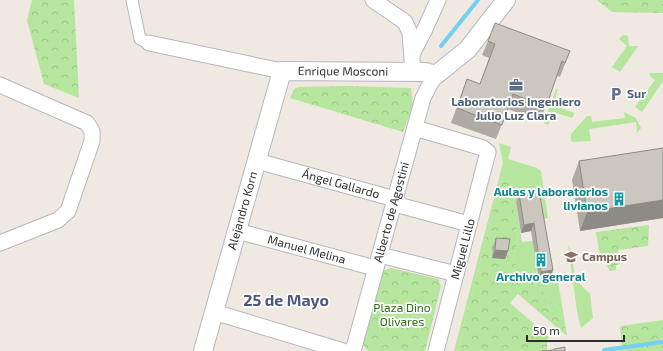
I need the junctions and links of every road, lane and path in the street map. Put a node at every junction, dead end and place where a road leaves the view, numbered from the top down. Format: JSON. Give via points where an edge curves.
{"nodes":[{"id":1,"x":132,"y":0,"type":"edge"},
{"id":2,"x":373,"y":0,"type":"edge"},
{"id":3,"x":438,"y":0,"type":"edge"},
{"id":4,"x":506,"y":0,"type":"edge"},
{"id":5,"x":149,"y":42,"type":"joint"},
{"id":6,"x":412,"y":54,"type":"junction"},
{"id":7,"x":282,"y":71,"type":"junction"},
{"id":8,"x":413,"y":72,"type":"junction"},
{"id":9,"x":436,"y":76,"type":"junction"},
{"id":10,"x":0,"y":85,"type":"edge"},
{"id":11,"x":415,"y":128,"type":"junction"},
{"id":12,"x":257,"y":161,"type":"junction"},
{"id":13,"x":395,"y":200,"type":"junction"},
{"id":14,"x":469,"y":224,"type":"junction"},
{"id":15,"x":237,"y":231,"type":"junction"},
{"id":16,"x":0,"y":243,"type":"edge"},
{"id":17,"x":378,"y":261,"type":"junction"},
{"id":18,"x":456,"y":274,"type":"junction"},
{"id":19,"x":214,"y":312,"type":"junction"},
{"id":20,"x":203,"y":351,"type":"edge"},
{"id":21,"x":343,"y":351,"type":"edge"},
{"id":22,"x":352,"y":351,"type":"edge"},
{"id":23,"x":436,"y":351,"type":"edge"}],
"edges":[{"from":1,"to":5,"type":"street","via":[[140,39]]},
{"from":2,"to":6,"type":"street","via":[[405,22],[410,33]]},
{"from":3,"to":6,"type":"street"},
{"from":4,"to":9,"type":"street","via":[[468,49]]},
{"from":5,"to":7,"type":"street","name":"Enrique Mosconi"},
{"from":6,"to":8,"type":"street"},
{"from":7,"to":8,"type":"street","name":"Enrique Mosconi"},
{"from":7,"to":12,"type":"street","name":"Alejandro Korn"},
{"from":8,"to":9,"type":"street","name":"Enrique Mosconi","via":[[425,72]]},
{"from":9,"to":11,"type":"street","name":"Alberto de Agostini","via":[[423,98]]},
{"from":10,"to":16,"type":"street","via":[[87,123],[92,131],[92,141],[68,211],[58,220]]},
{"from":11,"to":13,"type":"street","name":"Alberto de Agostini"},
{"from":11,"to":14,"type":"street","name":"Miguel Lillo","via":[[483,148],[488,152]]},
{"from":12,"to":13,"type":"street","name":"Ángel Gallardo"},
{"from":12,"to":15,"type":"street","name":"Alejandro Korn"},
{"from":13,"to":14,"type":"street","name":"Ángel Gallardo","via":[[402,206]]},
{"from":13,"to":17,"type":"street","name":"Alberto de Agostini"},
{"from":14,"to":18,"type":"street","name":"Miguel Lillo"},
{"from":15,"to":17,"type":"street","name":"Manuel Melina"},
{"from":15,"to":19,"type":"street","name":"Alejandro Korn"},
{"from":17,"to":18,"type":"street","name":"Manuel Melina"},
{"from":17,"to":22,"type":"street","name":"Alberto de Agostini"},
{"from":18,"to":23,"type":"street","name":"Miguel Lillo"},
{"from":19,"to":20,"type":"street","name":"Alejandro Korn"},
{"from":19,"to":21,"type":"street"}]}
